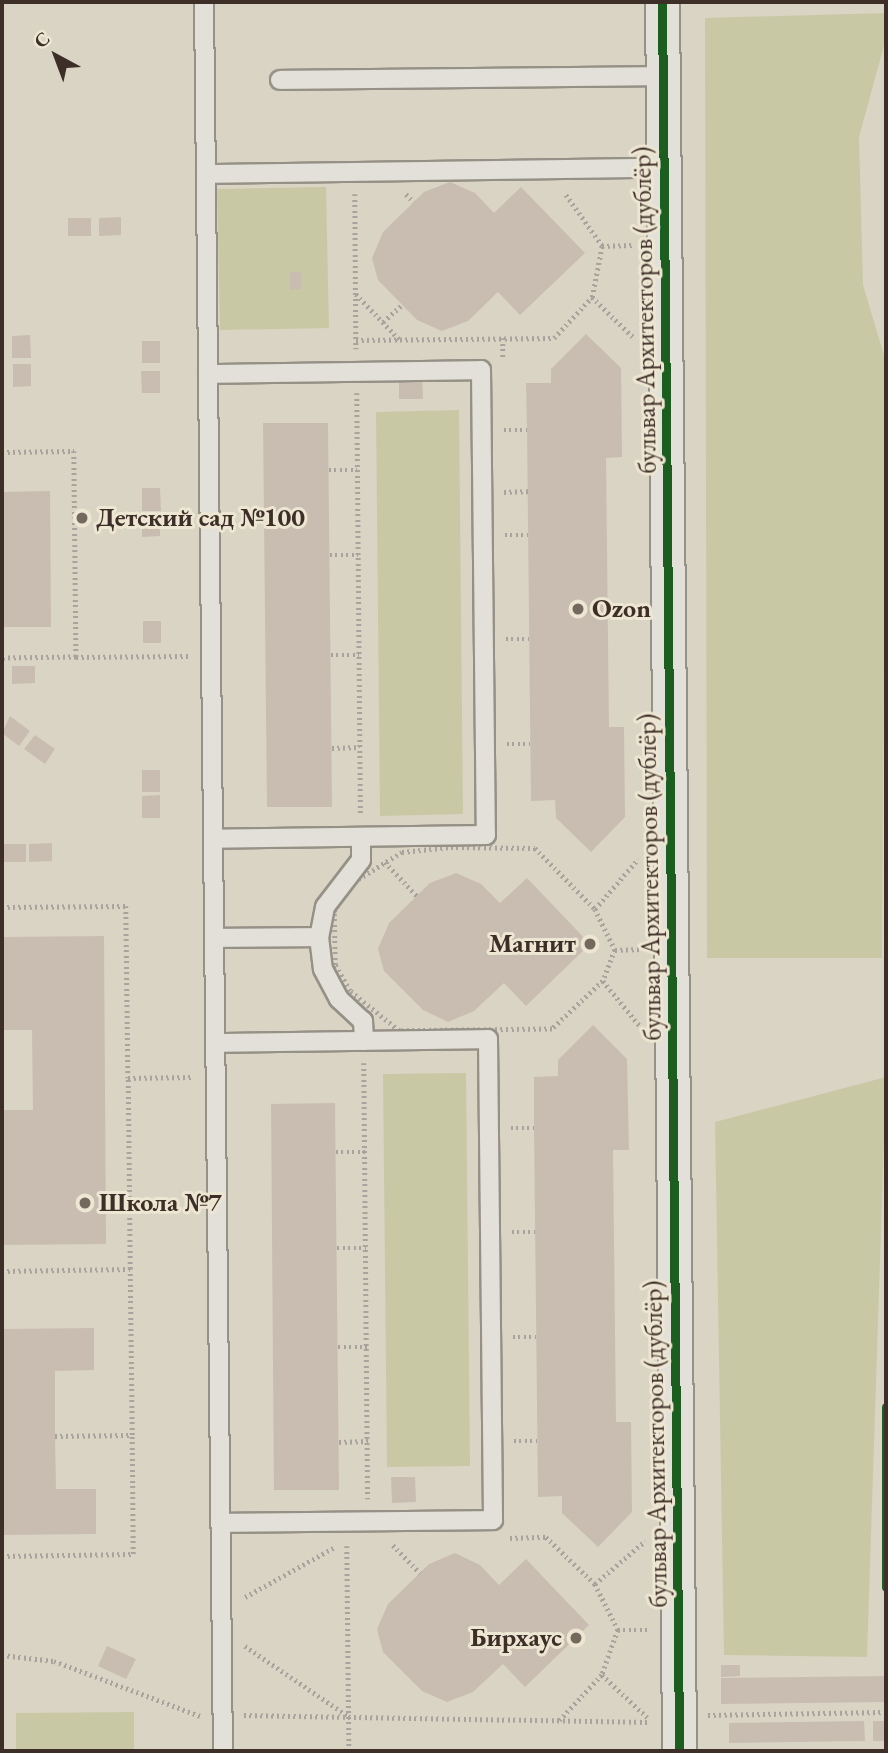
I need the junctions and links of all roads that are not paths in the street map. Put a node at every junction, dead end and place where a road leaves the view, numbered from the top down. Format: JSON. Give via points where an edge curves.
{"nodes":[{"id":1,"x":204,"y":2,"type":"edge"},
{"id":2,"x":663,"y":2,"type":"edge"},
{"id":3,"x":663,"y":76,"type":"junction"},
{"id":4,"x":280,"y":80,"type":"dead end"},
{"id":5,"x":664,"y":168,"type":"junction"},
{"id":6,"x":206,"y":174,"type":"junction"},
{"id":7,"x":208,"y":374,"type":"junction"},
{"id":8,"x":361,"y":837,"type":"junction"},
{"id":9,"x":213,"y":839,"type":"junction"},
{"id":10,"x":319,"y":937,"type":"junction"},
{"id":11,"x":214,"y":938,"type":"junction"},
{"id":12,"x":363,"y":1041,"type":"junction"},
{"id":13,"x":215,"y":1043,"type":"junction"},
{"id":14,"x":220,"y":1523,"type":"junction"},
{"id":15,"x":223,"y":1751,"type":"edge"},
{"id":16,"x":680,"y":1751,"type":"edge"}],
"edges":[{"from":1,"to":6,"type":"lane"},
{"from":2,"to":3,"type":"street","name":"бульвар Архитекторов (дублёр)"},
{"from":3,"to":4,"type":"lane"},
{"from":3,"to":5,"type":"street","name":"бульвар Архитекторов (дублёр)"},
{"from":5,"to":6,"type":"lane"},
{"from":5,"to":16,"type":"street","name":"бульвар Архитекторов (дублёр)"},
{"from":6,"to":7,"type":"lane"},
{"from":7,"to":8,"type":"lane","via":[[481,370],[486,835]]},
{"from":7,"to":9,"type":"lane"},
{"from":8,"to":9,"type":"lane"},
{"from":8,"to":10,"type":"lane","via":[[361,860],[325,907]]},
{"from":9,"to":11,"type":"lane"},
{"from":10,"to":11,"type":"lane"},
{"from":10,"to":12,"type":"lane","via":[[324,970],[339,999],[363,1021]]},
{"from":11,"to":13,"type":"lane"},
{"from":12,"to":13,"type":"lane"},
{"from":12,"to":14,"type":"lane","via":[[488,1039],[493,1520]]},
{"from":13,"to":14,"type":"lane"},
{"from":14,"to":15,"type":"lane"}]}
